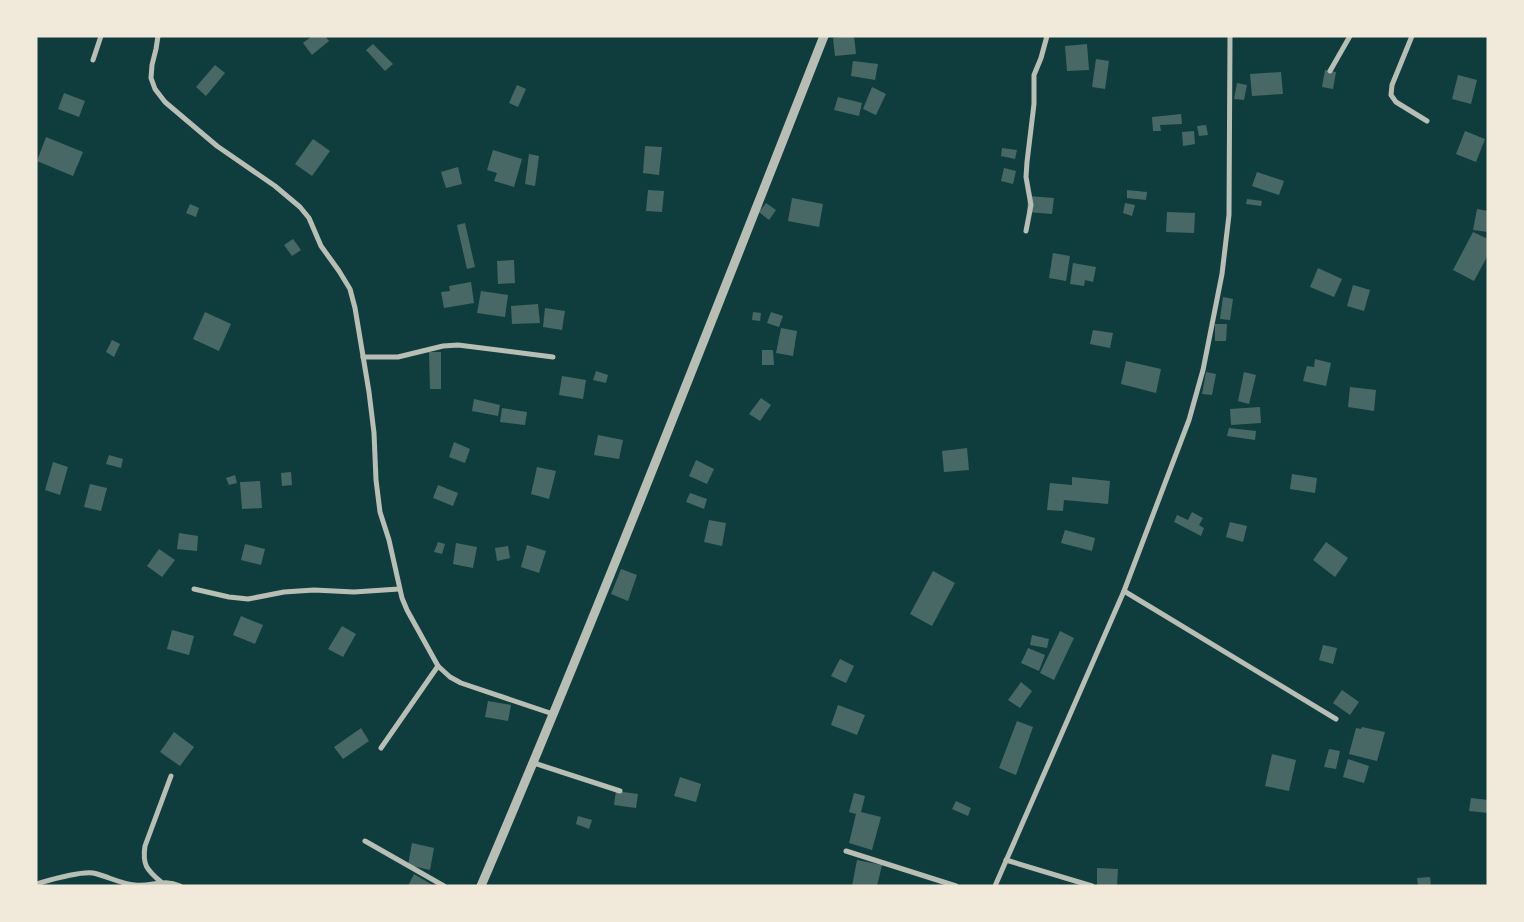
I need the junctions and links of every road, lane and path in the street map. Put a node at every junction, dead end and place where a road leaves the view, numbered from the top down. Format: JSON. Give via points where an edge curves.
{"nodes":[{"id":1,"x":101,"y":36,"type":"edge"},
{"id":2,"x":158,"y":36,"type":"edge"},
{"id":3,"x":824,"y":36,"type":"edge"},
{"id":4,"x":1047,"y":36,"type":"edge"},
{"id":5,"x":1230,"y":36,"type":"edge"},
{"id":6,"x":1350,"y":36,"type":"edge"},
{"id":7,"x":1412,"y":36,"type":"edge"},
{"id":8,"x":94,"y":60,"type":"dead end"},
{"id":9,"x":1330,"y":71,"type":"dead end"},
{"id":10,"x":1427,"y":121,"type":"dead end"},
{"id":11,"x":1026,"y":231,"type":"dead end"},
{"id":12,"x":363,"y":357,"type":"junction"},
{"id":13,"x":553,"y":357,"type":"dead end"},
{"id":14,"x":194,"y":589,"type":"dead end"},
{"id":15,"x":399,"y":589,"type":"junction"},
{"id":16,"x":1124,"y":591,"type":"junction"},
{"id":17,"x":438,"y":666,"type":"junction"},
{"id":18,"x":553,"y":714,"type":"junction"},
{"id":19,"x":1336,"y":719,"type":"dead end"},
{"id":20,"x":381,"y":748,"type":"dead end"},
{"id":21,"x":534,"y":763,"type":"junction"},
{"id":22,"x":171,"y":776,"type":"dead end"},
{"id":23,"x":620,"y":791,"type":"dead end"},
{"id":24,"x":365,"y":841,"type":"dead end"},
{"id":25,"x":846,"y":850,"type":"dead end"},
{"id":26,"x":1006,"y":860,"type":"junction"},
{"id":27,"x":161,"y":882,"type":"junction"},
{"id":28,"x":36,"y":884,"type":"edge"},
{"id":29,"x":180,"y":886,"type":"edge"},
{"id":30,"x":444,"y":886,"type":"edge"},
{"id":31,"x":481,"y":886,"type":"edge"},
{"id":32,"x":956,"y":886,"type":"edge"},
{"id":33,"x":994,"y":886,"type":"edge"},
{"id":34,"x":1092,"y":886,"type":"edge"}],
"edges":[{"from":1,"to":8,"type":"street"},
{"from":2,"to":12,"type":"street","via":[[151,78],[155,89],[165,102],[217,146],[275,186],[309,218],[321,246],[350,289]]},
{"from":3,"to":18,"type":"street"},
{"from":4,"to":11,"type":"street","via":[[1034,75],[1034,104],[1026,162],[1031,206]]},
{"from":5,"to":16,"type":"street","via":[[1229,215],[1222,274],[1203,370],[1189,420]]},
{"from":6,"to":9,"type":"street"},
{"from":7,"to":10,"type":"street","via":[[1391,94],[1396,102]]},
{"from":12,"to":13,"type":"street","via":[[398,356],[458,345]]},
{"from":12,"to":15,"type":"street","via":[[374,433],[380,512],[390,540]]},
{"from":14,"to":15,"type":"street","via":[[248,599],[314,590]]},
{"from":15,"to":17,"type":"street","via":[[406,610]]},
{"from":16,"to":19,"type":"street"},
{"from":16,"to":26,"type":"street"},
{"from":17,"to":18,"type":"street","via":[[461,683]]},
{"from":17,"to":20,"type":"street"},
{"from":18,"to":21,"type":"street"},
{"from":21,"to":23,"type":"street"},
{"from":21,"to":31,"type":"street"},
{"from":22,"to":27,"type":"street","via":[[144,856],[149,871]]},
{"from":24,"to":30,"type":"street"},
{"from":25,"to":32,"type":"street"},
{"from":26,"to":33,"type":"street"},
{"from":26,"to":34,"type":"street"},
{"from":27,"to":28,"type":"street","via":[[131,885],[89,873]]},
{"from":27,"to":29,"type":"street"}]}
